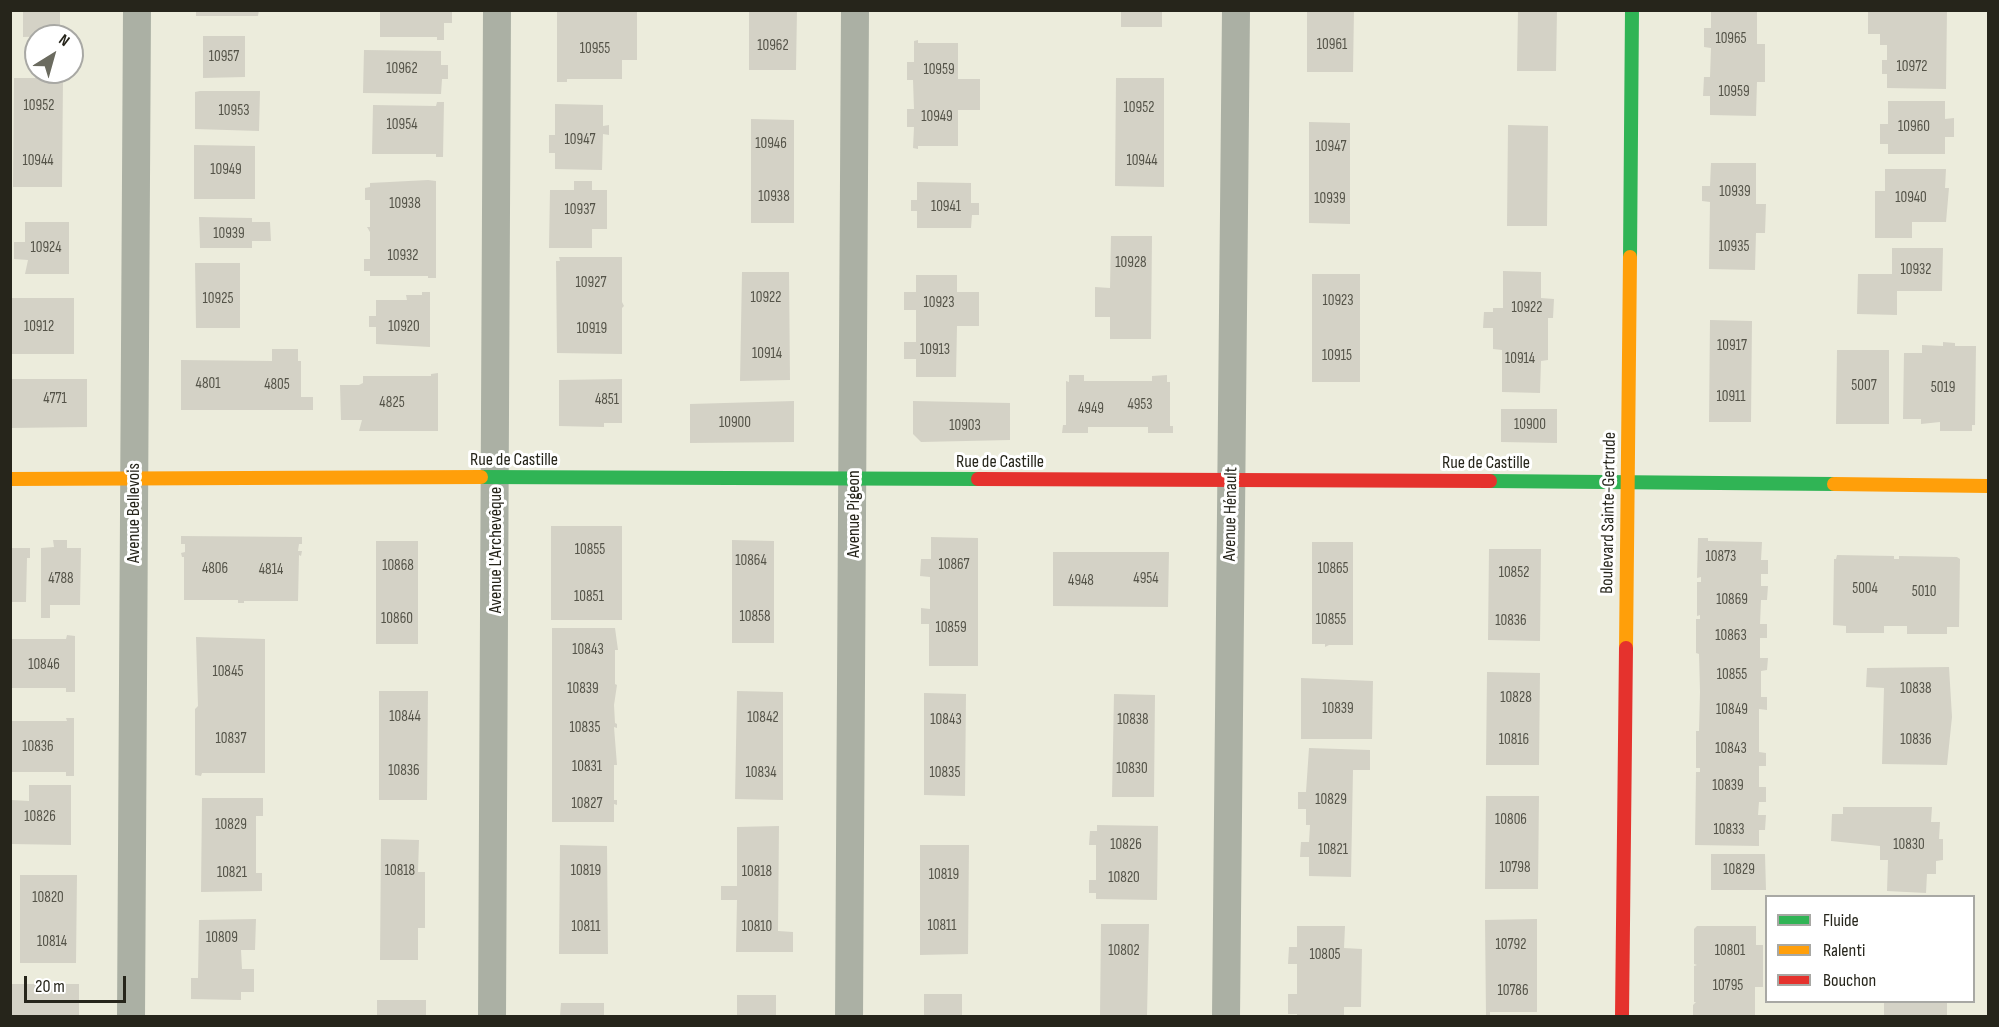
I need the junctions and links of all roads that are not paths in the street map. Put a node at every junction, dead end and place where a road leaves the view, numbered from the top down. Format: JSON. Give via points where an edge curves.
{"nodes":[{"id":1,"x":137,"y":10,"type":"edge"},
{"id":2,"x":497,"y":10,"type":"edge"},
{"id":3,"x":855,"y":10,"type":"edge"},
{"id":4,"x":1236,"y":10,"type":"edge"},
{"id":5,"x":1632,"y":10,"type":"edge"},
{"id":6,"x":496,"y":477,"type":"junction"},
{"id":7,"x":10,"y":479,"type":"edge"},
{"id":8,"x":134,"y":480,"type":"junction"},
{"id":9,"x":854,"y":480,"type":"junction"},
{"id":10,"x":1231,"y":480,"type":"junction"},
{"id":11,"x":1627,"y":482,"type":"junction"},
{"id":12,"x":1989,"y":486,"type":"edge"},
{"id":13,"x":131,"y":1017,"type":"edge"},
{"id":14,"x":492,"y":1017,"type":"edge"},
{"id":15,"x":849,"y":1017,"type":"edge"},
{"id":16,"x":1226,"y":1017,"type":"edge"},
{"id":17,"x":1622,"y":1017,"type":"edge"}],
"edges":[{"from":1,"to":8,"type":"street","name":"Avenue Bellevois"},
{"from":2,"to":6,"type":"street","name":"Avenue L'Archevêque"},
{"from":3,"to":9,"type":"street","name":"Avenue Pigeon"},
{"from":4,"to":10,"type":"street","name":"Avenue Hénault"},
{"from":5,"to":11,"type":"street","name":"Boulevard Sainte-Gertrude"},
{"from":6,"to":8,"type":"street","name":"Rue de Castille"},
{"from":6,"to":9,"type":"street","name":"Rue de Castille"},
{"from":6,"to":14,"type":"street","name":"Avenue L'Archevêque"},
{"from":7,"to":8,"type":"street","name":"Rue de Castille"},
{"from":8,"to":13,"type":"street","name":"Avenue Bellevois"},
{"from":9,"to":10,"type":"street","name":"Rue de Castille"},
{"from":9,"to":15,"type":"street","name":"Avenue Pigeon"},
{"from":10,"to":11,"type":"street","name":"Rue de Castille"},
{"from":10,"to":16,"type":"street","name":"Avenue Hénault"},
{"from":11,"to":12,"type":"street","name":"Rue de Castille"},
{"from":11,"to":17,"type":"street","name":"Boulevard Sainte-Gertrude"}]}
